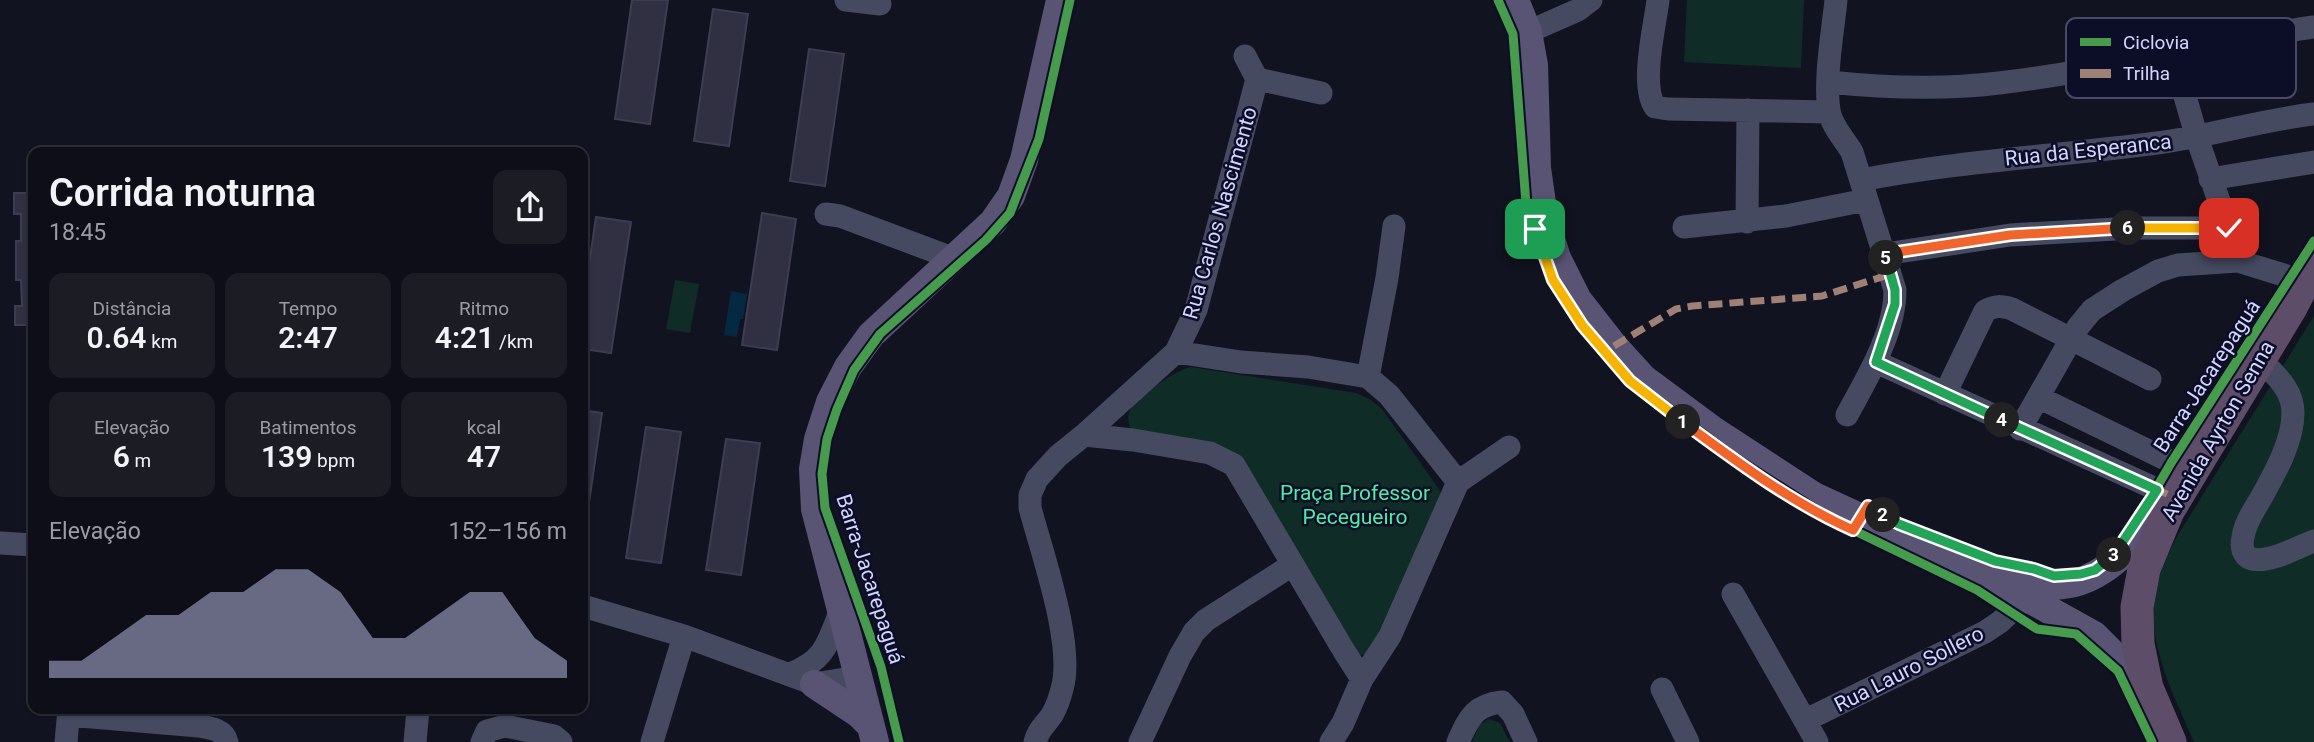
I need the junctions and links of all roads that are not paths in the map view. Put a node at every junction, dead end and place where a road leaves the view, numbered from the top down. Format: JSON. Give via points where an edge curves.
{"nodes":[{"id":1,"x":846,"y":0,"type":"edge"},
{"id":2,"x":1060,"y":0,"type":"edge"},
{"id":3,"x":1516,"y":0,"type":"edge"},
{"id":4,"x":1591,"y":0,"type":"edge"},
{"id":5,"x":1658,"y":0,"type":"edge"},
{"id":6,"x":1836,"y":0,"type":"edge"},
{"id":7,"x":880,"y":4,"type":"dead end"},
{"id":8,"x":2314,"y":26,"type":"edge"},
{"id":9,"x":2296,"y":29,"type":"edge"},
{"id":10,"x":1528,"y":32,"type":"junction"},
{"id":11,"x":1245,"y":56,"type":"dead end"},
{"id":12,"x":2066,"y":73,"type":"edge"},
{"id":13,"x":1257,"y":79,"type":"junction"},
{"id":14,"x":1829,"y":82,"type":"junction"},
{"id":15,"x":1321,"y":93,"type":"dead end"},
{"id":16,"x":2186,"y":98,"type":"edge"},
{"id":17,"x":1748,"y":110,"type":"junction"},
{"id":18,"x":1829,"y":112,"type":"junction"},
{"id":19,"x":2314,"y":114,"type":"edge"},
{"id":20,"x":2197,"y":138,"type":"junction"},
{"id":21,"x":2314,"y":162,"type":"edge"},
{"id":22,"x":2210,"y":179,"type":"junction"},
{"id":23,"x":1863,"y":190,"type":"junction"},
{"id":24,"x":826,"y":214,"type":"dead end"},
{"id":25,"x":1747,"y":222,"type":"junction"},
{"id":26,"x":1394,"y":226,"type":"dead end"},
{"id":27,"x":1684,"y":227,"type":"dead end"},
{"id":28,"x":2229,"y":228,"type":"junction"},
{"id":29,"x":1885,"y":254,"type":"junction"},
{"id":30,"x":955,"y":259,"type":"junction"},
{"id":31,"x":2238,"y":261,"type":"junction"},
{"id":32,"x":2305,"y":284,"type":"edge"},
{"id":33,"x":2071,"y":340,"type":"junction"},
{"id":34,"x":1176,"y":352,"type":"junction"},
{"id":35,"x":2260,"y":359,"type":"junction"},
{"id":36,"x":1876,"y":362,"type":"junction"},
{"id":37,"x":1368,"y":377,"type":"junction"},
{"id":38,"x":2150,"y":379,"type":"dead end"},
{"id":39,"x":1945,"y":394,"type":"junction"},
{"id":40,"x":2038,"y":397,"type":"junction"},
{"id":41,"x":1847,"y":415,"type":"dead end"},
{"id":42,"x":2020,"y":429,"type":"junction"},
{"id":43,"x":1084,"y":435,"type":"junction"},
{"id":44,"x":1509,"y":447,"type":"dead end"},
{"id":45,"x":1458,"y":482,"type":"junction"},
{"id":46,"x":2179,"y":493,"type":"junction"},
{"id":47,"x":2314,"y":541,"type":"edge"},
{"id":48,"x":0,"y":543,"type":"edge"},
{"id":49,"x":28,"y":545,"type":"edge"},
{"id":50,"x":1293,"y":565,"type":"junction"},
{"id":51,"x":2033,"y":590,"type":"junction"},
{"id":52,"x":1734,"y":594,"type":"dead end"},
{"id":53,"x":588,"y":607,"type":"edge"},
{"id":54,"x":840,"y":612,"type":"junction"},
{"id":55,"x":684,"y":636,"type":"junction"},
{"id":56,"x":857,"y":677,"type":"junction"},
{"id":57,"x":802,"y":679,"type":"junction"},
{"id":58,"x":1362,"y":679,"type":"junction"},
{"id":59,"x":2147,"y":688,"type":"junction"},
{"id":60,"x":1662,"y":689,"type":"dead end"},
{"id":61,"x":69,"y":714,"type":"edge"},
{"id":62,"x":77,"y":714,"type":"edge"},
{"id":63,"x":418,"y":714,"type":"edge"},
{"id":64,"x":507,"y":717,"type":"edge"},
{"id":65,"x":1806,"y":720,"type":"junction"},
{"id":66,"x":150,"y":732,"type":"edge"},
{"id":67,"x":872,"y":734,"type":"edge"},
{"id":68,"x":1036,"y":737,"type":"edge"},
{"id":69,"x":66,"y":742,"type":"edge"},
{"id":70,"x":227,"y":742,"type":"edge"},
{"id":71,"x":415,"y":742,"type":"edge"},
{"id":72,"x":482,"y":742,"type":"edge"},
{"id":73,"x":561,"y":742,"type":"edge"},
{"id":74,"x":652,"y":742,"type":"edge"},
{"id":75,"x":1013,"y":742,"type":"edge"},
{"id":76,"x":1140,"y":742,"type":"edge"},
{"id":77,"x":1331,"y":742,"type":"edge"},
{"id":78,"x":1458,"y":742,"type":"edge"},
{"id":79,"x":1526,"y":742,"type":"edge"},
{"id":80,"x":1688,"y":742,"type":"edge"},
{"id":81,"x":1817,"y":742,"type":"edge"},
{"id":82,"x":2170,"y":742,"type":"edge"}],
"edges":[{"from":1,"to":7,"type":"street"},
{"from":2,"to":30,"type":"main road","via":[[1024,160],[1011,196],[993,222]]},
{"from":3,"to":10,"type":"main road"},
{"from":4,"to":10,"type":"street"},
{"from":5,"to":17,"type":"street","via":[[1650,101],[1668,109]]},
{"from":6,"to":14,"type":"street"},
{"from":8,"to":9,"type":"street"},
{"from":10,"to":51,"type":"main road","via":[[1544,218],[1578,300],[1614,346],[1643,378],[1814,496],[1988,576]]},
{"from":11,"to":13,"type":"street","name":"Rua Carlos Nascimento"},
{"from":12,"to":14,"type":"street","via":[[1920,88]]},
{"from":13,"to":15,"type":"street","name":"Rua Carlos Nascimento"},
{"from":13,"to":34,"type":"street","name":"Rua Carlos Nascimento","via":[[1196,310]]},
{"from":14,"to":18,"type":"street"},
{"from":16,"to":20,"type":"street"},
{"from":17,"to":18,"type":"street"},
{"from":17,"to":25,"type":"street"},
{"from":18,"to":23,"type":"street","via":[[1852,152]]},
{"from":19,"to":20,"type":"street","name":"Rua da Esperanca"},
{"from":20,"to":22,"type":"street"},
{"from":20,"to":23,"type":"street","name":"Rua da Esperanca","via":[[1913,171]]},
{"from":21,"to":22,"type":"street"},
{"from":22,"to":28,"type":"street"},
{"from":23,"to":25,"type":"street","name":"Rua da Esperanca","via":[[1786,216]]},
{"from":23,"to":29,"type":"street"},
{"from":24,"to":30,"type":"street"},
{"from":25,"to":27,"type":"street","name":"Rua da Esperanca"},
{"from":26,"to":37,"type":"street"},
{"from":28,"to":29,"type":"street","via":[[2010,235]]},
{"from":28,"to":31,"type":"street"},
{"from":29,"to":36,"type":"street","via":[[1895,304]]},
{"from":30,"to":54,"type":"main road","via":[[871,335],[848,367],[825,415],[813,469],[815,509]]},
{"from":31,"to":32,"type":"street"},
{"from":31,"to":33,"type":"street","via":[[2158,271],[2092,310]]},
{"from":32,"to":35,"type":"highway","name":"Avenida Ayrton Senna"},
{"from":33,"to":38,"type":"street"},
{"from":33,"to":39,"type":"street","via":[[2012,309],[1992,307],[1981,318]]},
{"from":33,"to":40,"type":"street"},
{"from":34,"to":37,"type":"street"},
{"from":34,"to":43,"type":"street","name":"Rua Carlos Nascimento"},
{"from":35,"to":46,"type":"highway","name":"Avenida Ayrton Senna"},
{"from":35,"to":47,"type":"street","via":[[2284,383],[2293,411],[2291,433],[2250,517],[2243,551],[2253,559],[2268,558]]},
{"from":36,"to":39,"type":"street"},
{"from":36,"to":41,"type":"street"},
{"from":37,"to":45,"type":"street","via":[[1389,395]]},
{"from":39,"to":42,"type":"street"},
{"from":40,"to":42,"type":"street"},
{"from":40,"to":46,"type":"street"},
{"from":42,"to":46,"type":"street"},
{"from":43,"to":50,"type":"street","via":[[1210,453],[1234,465]]},
{"from":43,"to":68,"type":"street","name":"Rua Carlos Nascimento","via":[[1037,479],[1030,495],[1066,665],[1053,713]]},
{"from":44,"to":45,"type":"street"},
{"from":45,"to":58,"type":"street","via":[[1390,636]]},
{"from":46,"to":51,"type":"main road","via":[[2108,567],[2089,579]]},
{"from":46,"to":59,"type":"highway","name":"Avenida Ayrton Senna","via":[[2144,569],[2137,607],[2138,644]]},
{"from":48,"to":49,"type":"street"},
{"from":50,"to":58,"type":"street"},
{"from":50,"to":76,"type":"street","via":[[1194,632]]},
{"from":51,"to":59,"type":"main road","via":[[2094,635]]},
{"from":51,"to":65,"type":"street","name":"Rua Lauro Sollero","via":[[1985,632]]},
{"from":52,"to":65,"type":"street"},
{"from":53,"to":55,"type":"street"},
{"from":54,"to":56,"type":"main road"},
{"from":54,"to":57,"type":"street","via":[[825,648]]},
{"from":55,"to":57,"type":"street"},
{"from":55,"to":74,"type":"street"},
{"from":56,"to":57,"type":"street"},
{"from":56,"to":67,"type":"main road"},
{"from":57,"to":67,"type":"main road","via":[[859,714]]},
{"from":58,"to":77,"type":"street"},
{"from":59,"to":82,"type":"highway","name":"Avenida Ayrton Senna"},
{"from":60,"to":80,"type":"street"},
{"from":61,"to":69,"type":"street"},
{"from":62,"to":66,"type":"street"},
{"from":63,"to":71,"type":"street"},
{"from":64,"to":72,"type":"street","via":[[487,731]]},
{"from":64,"to":73,"type":"street"},
{"from":65,"to":81,"type":"street"},
{"from":66,"to":70,"type":"street","via":[[199,726],[218,730]]},
{"from":68,"to":75,"type":"street","name":"Rua Carlos Nascimento"},
{"from":78,"to":79,"type":"street","via":[[1477,710],[1502,702]]}]}
